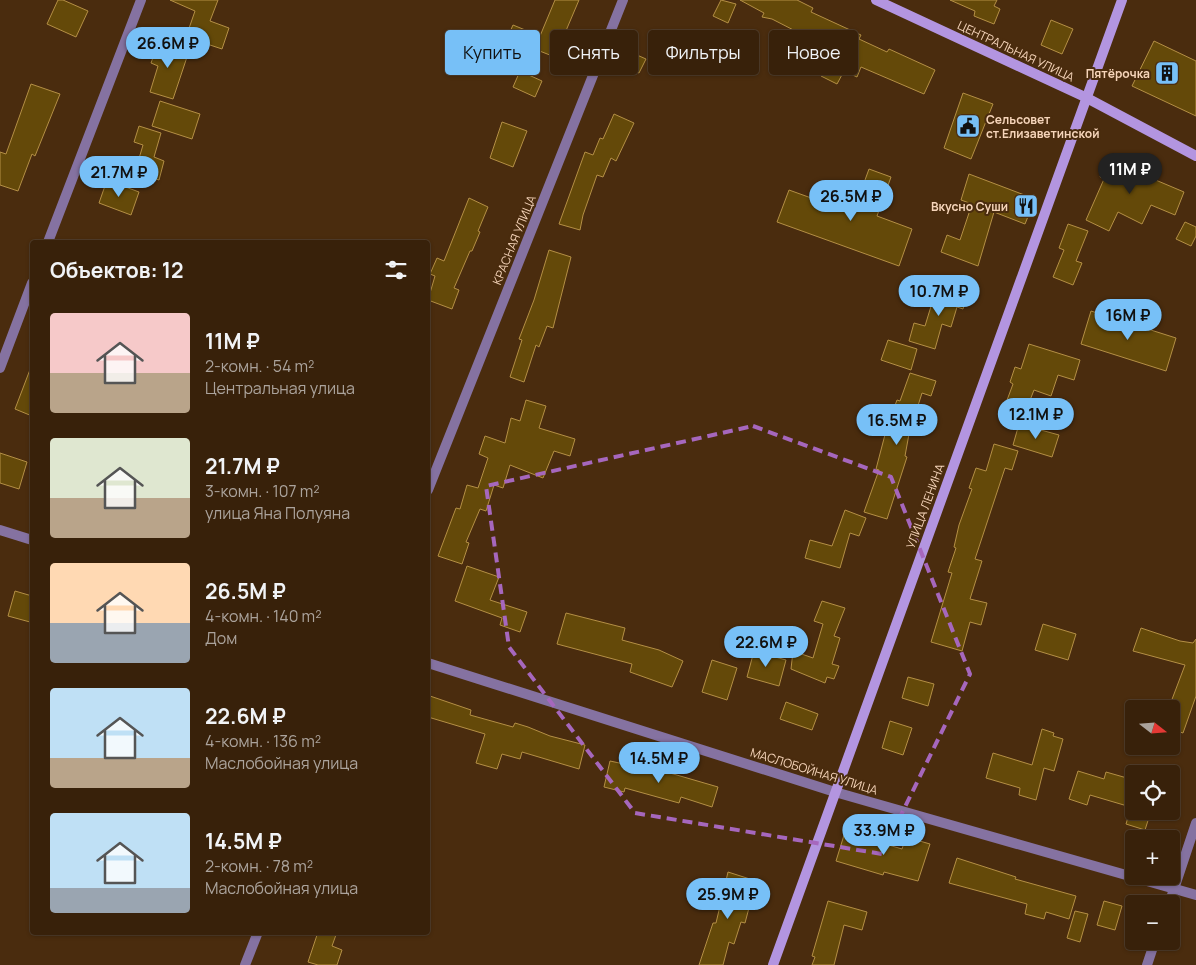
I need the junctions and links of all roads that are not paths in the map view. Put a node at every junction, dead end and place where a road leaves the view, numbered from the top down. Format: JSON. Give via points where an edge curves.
{"nodes":[{"id":1,"x":141,"y":0,"type":"edge"},
{"id":2,"x":623,"y":0,"type":"edge"},
{"id":3,"x":876,"y":0,"type":"edge"},
{"id":4,"x":1122,"y":0,"type":"edge"},
{"id":5,"x":1085,"y":97,"type":"junction"},
{"id":6,"x":1196,"y":156,"type":"edge"},
{"id":7,"x":49,"y":240,"type":"edge"},
{"id":8,"x":30,"y":288,"type":"edge"},
{"id":9,"x":0,"y":368,"type":"edge"},
{"id":10,"x":430,"y":485,"type":"edge"},
{"id":11,"x":0,"y":530,"type":"edge"},
{"id":12,"x":30,"y":539,"type":"edge"},
{"id":13,"x":430,"y":664,"type":"edge"},
{"id":14,"x":836,"y":792,"type":"junction"},
{"id":15,"x":1196,"y":823,"type":"edge"},
{"id":16,"x":1174,"y":888,"type":"junction"},
{"id":17,"x":1171,"y":895,"type":"edge"},
{"id":18,"x":1196,"y":895,"type":"edge"},
{"id":19,"x":257,"y":935,"type":"edge"},
{"id":20,"x":1153,"y":950,"type":"edge"},
{"id":21,"x":246,"y":965,"type":"edge"},
{"id":22,"x":773,"y":965,"type":"edge"},
{"id":23,"x":1147,"y":965,"type":"edge"}],
"edges":[{"from":1,"to":7,"type":"street"},
{"from":2,"to":10,"type":"street","name":"КРАСНАЯ УЛИЦА"},
{"from":3,"to":5,"type":"street","name":"ЦЕНТРАЛЬНАЯ УЛИЦА"},
{"from":4,"to":5,"type":"street","name":"УЛИЦА ЛЕНИНА"},
{"from":5,"to":6,"type":"street","name":"ЦЕНТРАЛЬНАЯ УЛИЦА"},
{"from":5,"to":14,"type":"street","name":"УЛИЦА ЛЕНИНА"},
{"from":8,"to":9,"type":"street"},
{"from":11,"to":12,"type":"street"},
{"from":13,"to":14,"type":"street","name":"МАСЛОБОЙНАЯ УЛИЦА"},
{"from":14,"to":16,"type":"street","name":"МАСЛОБОЙНАЯ УЛИЦА"},
{"from":14,"to":22,"type":"street","name":"УЛИЦА ЛЕНИНА"},
{"from":15,"to":16,"type":"street"},
{"from":16,"to":17,"type":"street"},
{"from":16,"to":18,"type":"street","name":"МАСЛОБОЙНАЯ УЛИЦА"},
{"from":19,"to":21,"type":"street"},
{"from":20,"to":23,"type":"street"}]}
